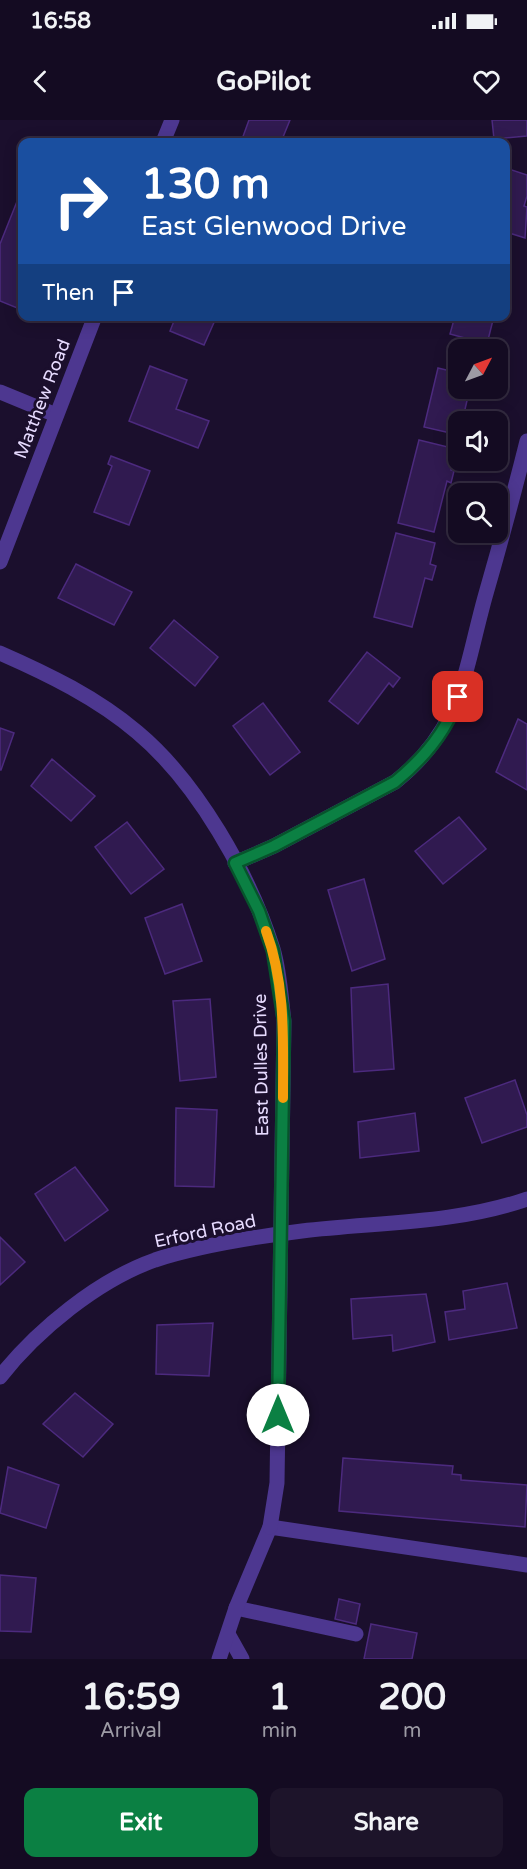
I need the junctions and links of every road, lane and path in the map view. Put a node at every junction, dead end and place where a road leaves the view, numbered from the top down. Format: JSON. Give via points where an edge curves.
{"nodes":[{"id":1,"x":172,"y":120,"type":"edge"},
{"id":2,"x":165,"y":138,"type":"edge"},
{"id":3,"x":93,"y":321,"type":"edge"},
{"id":4,"x":0,"y":392,"type":"edge"},
{"id":5,"x":56,"y":415,"type":"junction"},
{"id":6,"x":527,"y":441,"type":"edge"},
{"id":7,"x":0,"y":562,"type":"edge"},
{"id":8,"x":0,"y":652,"type":"edge"},
{"id":9,"x":235,"y":863,"type":"junction"},
{"id":10,"x":527,"y":1199,"type":"edge"},
{"id":11,"x":279,"y":1235,"type":"junction"},
{"id":12,"x":0,"y":1377,"type":"edge"},
{"id":13,"x":270,"y":1527,"type":"junction"},
{"id":14,"x":527,"y":1564,"type":"edge"},
{"id":15,"x":236,"y":1608,"type":"junction"},
{"id":16,"x":228,"y":1634,"type":"junction"},
{"id":17,"x":357,"y":1634,"type":"dead end"},
{"id":18,"x":219,"y":1659,"type":"edge"},
{"id":19,"x":242,"y":1659,"type":"edge"}],
"edges":[{"from":1,"to":2,"type":"street"},
{"from":3,"to":5,"type":"street","name":"Matthew Road"},
{"from":4,"to":5,"type":"street"},
{"from":5,"to":7,"type":"street","name":"Matthew Road"},
{"from":6,"to":9,"type":"street","via":[[470,664],[453,714],[434,744],[395,782]]},
{"from":8,"to":9,"type":"street","name":"East Dulles Drive","via":[[99,703],[137,731],[168,760],[204,806]]},
{"from":9,"to":11,"type":"street","name":"East Dulles Drive","via":[[259,911],[273,951],[281,995],[284,1021]]},
{"from":10,"to":11,"type":"street","name":"Erford Road","via":[[456,1217]]},
{"from":11,"to":12,"type":"street","name":"Erford Road","via":[[207,1247],[154,1261],[119,1277],[37,1336]]},
{"from":11,"to":13,"type":"street","name":"East Dulles Drive","via":[[277,1483]]},
{"from":13,"to":14,"type":"street"},
{"from":13,"to":15,"type":"street","name":"East Dulles Drive"},
{"from":15,"to":16,"type":"street","name":"East Dulles Drive"},
{"from":15,"to":17,"type":"street"},
{"from":16,"to":18,"type":"street","name":"East Dulles Drive"},
{"from":16,"to":19,"type":"street"}]}
